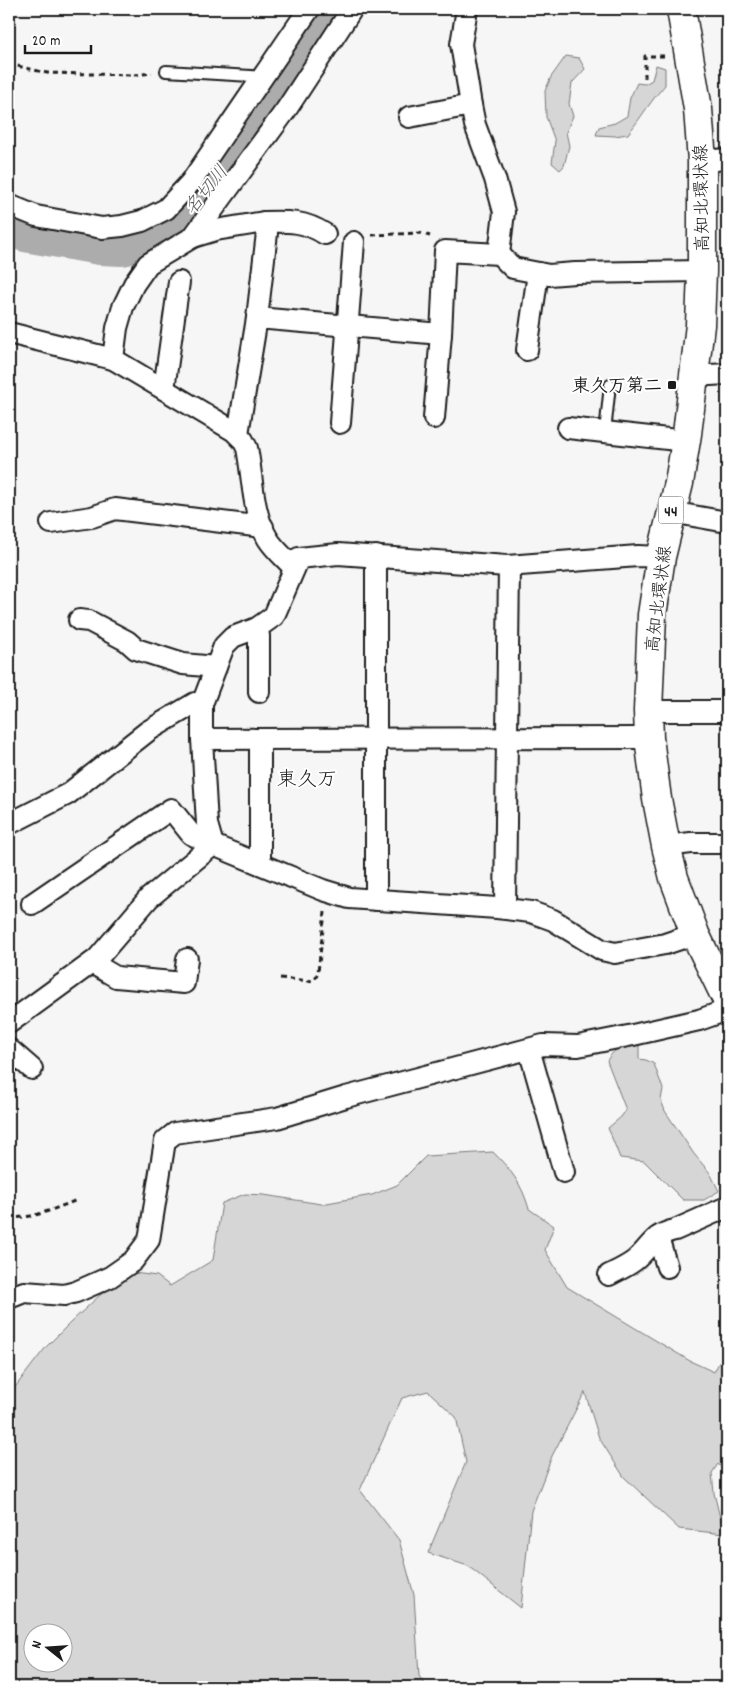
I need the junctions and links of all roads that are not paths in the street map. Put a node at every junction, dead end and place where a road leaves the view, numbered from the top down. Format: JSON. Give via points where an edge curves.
{"nodes":[{"id":1,"x":309,"y":9,"type":"edge"},
{"id":2,"x":352,"y":9,"type":"edge"},
{"id":3,"x":467,"y":9,"type":"edge"},
{"id":4,"x":681,"y":9,"type":"edge"},
{"id":5,"x":166,"y":71,"type":"road end"},
{"id":6,"x":262,"y":78,"type":"junction"},
{"id":7,"x":471,"y":105,"type":"junction"},
{"id":8,"x":409,"y":117,"type":"dead end"},
{"id":9,"x":715,"y":160,"type":"edge"},
{"id":10,"x":9,"y":205,"type":"edge"},
{"id":11,"x":264,"y":222,"type":"junction"},
{"id":12,"x":325,"y":234,"type":"dead end"},
{"id":13,"x":193,"y":237,"type":"junction"},
{"id":14,"x":358,"y":239,"type":"road end"},
{"id":15,"x":499,"y":254,"type":"junction"},
{"id":16,"x":702,"y":271,"type":"junction"},
{"id":17,"x":538,"y":273,"type":"junction"},
{"id":18,"x":179,"y":282,"type":"dead end"},
{"id":19,"x":257,"y":318,"type":"junction"},
{"id":20,"x":348,"y":326,"type":"junction"},
{"id":21,"x":9,"y":333,"type":"edge"},
{"id":22,"x":441,"y":334,"type":"junction"},
{"id":23,"x":527,"y":350,"type":"dead end"},
{"id":24,"x":112,"y":359,"type":"junction"},
{"id":25,"x":727,"y":374,"type":"edge"},
{"id":26,"x":693,"y":376,"type":"junction"},
{"id":27,"x":610,"y":385,"type":"dead end"},
{"id":28,"x":164,"y":389,"type":"junction"},
{"id":29,"x":434,"y":418,"type":"dead end"},
{"id":30,"x":340,"y":423,"type":"dead end"},
{"id":31,"x":568,"y":428,"type":"dead end"},
{"id":32,"x":605,"y":432,"type":"junction"},
{"id":33,"x":238,"y":434,"type":"junction"},
{"id":34,"x":686,"y":441,"type":"junction"},
{"id":35,"x":671,"y":512,"type":"junction"},
{"id":36,"x":727,"y":522,"type":"edge"},
{"id":37,"x":51,"y":523,"type":"dead end"},
{"id":38,"x":263,"y":527,"type":"junction"},
{"id":39,"x":376,"y":556,"type":"junction"},
{"id":40,"x":661,"y":557,"type":"junction"},
{"id":41,"x":509,"y":566,"type":"junction"},
{"id":42,"x":294,"y":568,"type":"junction"},
{"id":43,"x":79,"y":620,"type":"dead end"},
{"id":44,"x":257,"y":628,"type":"junction"},
{"id":45,"x":216,"y":667,"type":"junction"},
{"id":46,"x":259,"y":692,"type":"dead end"},
{"id":47,"x":202,"y":704,"type":"junction"},
{"id":48,"x":648,"y":711,"type":"junction"},
{"id":49,"x":727,"y":711,"type":"edge"},
{"id":50,"x":649,"y":738,"type":"junction"},
{"id":51,"x":202,"y":739,"type":"junction"},
{"id":52,"x":260,"y":739,"type":"junction"},
{"id":53,"x":376,"y":739,"type":"junction"},
{"id":54,"x":508,"y":739,"type":"junction"},
{"id":55,"x":9,"y":824,"type":"edge"},
{"id":56,"x":727,"y":843,"type":"edge"},
{"id":57,"x":213,"y":845,"type":"junction"},
{"id":58,"x":666,"y":846,"type":"junction"},
{"id":59,"x":260,"y":864,"type":"junction"},
{"id":60,"x":376,"y":900,"type":"junction"},
{"id":61,"x":32,"y":904,"type":"dead end"},
{"id":62,"x":506,"y":908,"type":"junction"},
{"id":63,"x":695,"y":934,"type":"junction"},
{"id":64,"x":187,"y":960,"type":"dead end"},
{"id":65,"x":92,"y":963,"type":"junction"},
{"id":66,"x":727,"y":1000,"type":"edge"},
{"id":67,"x":727,"y":1010,"type":"edge"},
{"id":68,"x":9,"y":1023,"type":"edge"},
{"id":69,"x":9,"y":1049,"type":"edge"},
{"id":70,"x":529,"y":1049,"type":"junction"},
{"id":71,"x":32,"y":1069,"type":"dead end"},
{"id":72,"x":564,"y":1172,"type":"dead end"},
{"id":73,"x":726,"y":1209,"type":"edge"},
{"id":74,"x":658,"y":1237,"type":"junction"},
{"id":75,"x":667,"y":1267,"type":"dead end"},
{"id":76,"x":609,"y":1275,"type":"dead end"},
{"id":77,"x":9,"y":1298,"type":"edge"}],
"edges":[{"from":1,"to":6,"type":"street"},
{"from":2,"to":13,"type":"street","via":[[286,110]]},
{"from":3,"to":7,"type":"street","via":[[461,44]]},
{"from":4,"to":9,"type":"main road","name":"高知北環状線","number":"44","via":[[698,109]]},
{"from":5,"to":6,"type":"lane"},
{"from":6,"to":10,"type":"street","via":[[191,182],[166,208],[150,217],[122,226],[102,228],[36,216]]},
{"from":7,"to":8,"type":"street"},
{"from":7,"to":15,"type":"street","via":[[504,212]]},
{"from":9,"to":16,"type":"main road","name":"高知北環状線","number":"44"},
{"from":11,"to":12,"type":"street","via":[[313,226]]},
{"from":11,"to":13,"type":"street"},
{"from":11,"to":19,"type":"street","via":[[268,233]]},
{"from":13,"to":24,"type":"street","via":[[148,264],[134,284],[116,328]]},
{"from":14,"to":20,"type":"street"},
{"from":15,"to":17,"type":"street","via":[[513,268]]},
{"from":15,"to":22,"type":"street","via":[[445,251]]},
{"from":16,"to":17,"type":"street"},
{"from":16,"to":26,"type":"main road","name":"高知北環状線","number":"44","via":[[700,324]]},
{"from":17,"to":23,"type":"street"},
{"from":18,"to":28,"type":"street"},
{"from":19,"to":20,"type":"street"},
{"from":19,"to":33,"type":"street"},
{"from":20,"to":22,"type":"street"},
{"from":20,"to":30,"type":"street"},
{"from":21,"to":24,"type":"street"},
{"from":22,"to":29,"type":"street"},
{"from":24,"to":28,"type":"street"},
{"from":25,"to":26,"type":"street"},
{"from":26,"to":34,"type":"main road","name":"高知北環状線","number":"44"},
{"from":27,"to":32,"type":"lane"},
{"from":28,"to":33,"type":"street"},
{"from":31,"to":32,"type":"street"},
{"from":32,"to":34,"type":"street"},
{"from":33,"to":38,"type":"street","via":[[248,448]]},
{"from":34,"to":35,"type":"main road","name":"高知北環状線","number":"44"},
{"from":35,"to":36,"type":"street"},
{"from":35,"to":40,"type":"main road","name":"高知北環状線","number":"44"},
{"from":37,"to":38,"type":"street","via":[[92,517],[116,509]]},
{"from":38,"to":42,"type":"street","via":[[269,541]]},
{"from":39,"to":41,"type":"street"},
{"from":39,"to":42,"type":"street","via":[[338,554],[299,558]]},
{"from":39,"to":53,"type":"street"},
{"from":40,"to":41,"type":"street"},
{"from":40,"to":48,"type":"main road","name":"高知北環状線","number":"44","via":[[652,615]]},
{"from":41,"to":54,"type":"street"},
{"from":42,"to":44,"type":"street","via":[[274,616]]},
{"from":43,"to":45,"type":"street","via":[[89,621],[136,649],[183,664]]},
{"from":44,"to":45,"type":"street","via":[[233,636],[224,646]]},
{"from":44,"to":46,"type":"street"},
{"from":45,"to":47,"type":"street"},
{"from":47,"to":51,"type":"street"},
{"from":47,"to":55,"type":"street","via":[[195,703],[148,731],[68,794]]},
{"from":48,"to":49,"type":"street"},
{"from":48,"to":50,"type":"main road","name":"高知北環状線","number":"44"},
{"from":50,"to":54,"type":"street"},
{"from":50,"to":58,"type":"main road","name":"高知北環状線","number":"44"},
{"from":51,"to":52,"type":"street"},
{"from":51,"to":57,"type":"street","via":[[207,824]]},
{"from":52,"to":53,"type":"street"},
{"from":52,"to":59,"type":"street"},
{"from":53,"to":54,"type":"street"},
{"from":53,"to":60,"type":"street"},
{"from":54,"to":62,"type":"street"},
{"from":56,"to":58,"type":"street"},
{"from":57,"to":59,"type":"street"},
{"from":57,"to":61,"type":"street","via":[[190,834],[171,809]]},
{"from":57,"to":65,"type":"street","via":[[149,898]]},
{"from":58,"to":63,"type":"main road","name":"高知北環状線","number":"44"},
{"from":59,"to":60,"type":"street","via":[[349,898]]},
{"from":60,"to":62,"type":"street"},
{"from":62,"to":63,"type":"street","via":[[544,916],[595,947],[615,953],[665,944]]},
{"from":63,"to":66,"type":"main road","name":"高知北環状線","number":"44"},
{"from":64,"to":65,"type":"street","via":[[184,983],[116,978]]},
{"from":65,"to":68,"type":"street"},
{"from":67,"to":70,"type":"street","via":[[699,1020],[578,1046],[543,1045]]},
{"from":69,"to":71,"type":"street"},
{"from":70,"to":72,"type":"street"},
{"from":70,"to":77,"type":"street","via":[[277,1118],[175,1133],[165,1141],[149,1240],[133,1261],[110,1277],[76,1292],[24,1292]]},
{"from":73,"to":74,"type":"street"},
{"from":74,"to":75,"type":"street"},
{"from":74,"to":76,"type":"street","via":[[635,1260]]}]}
